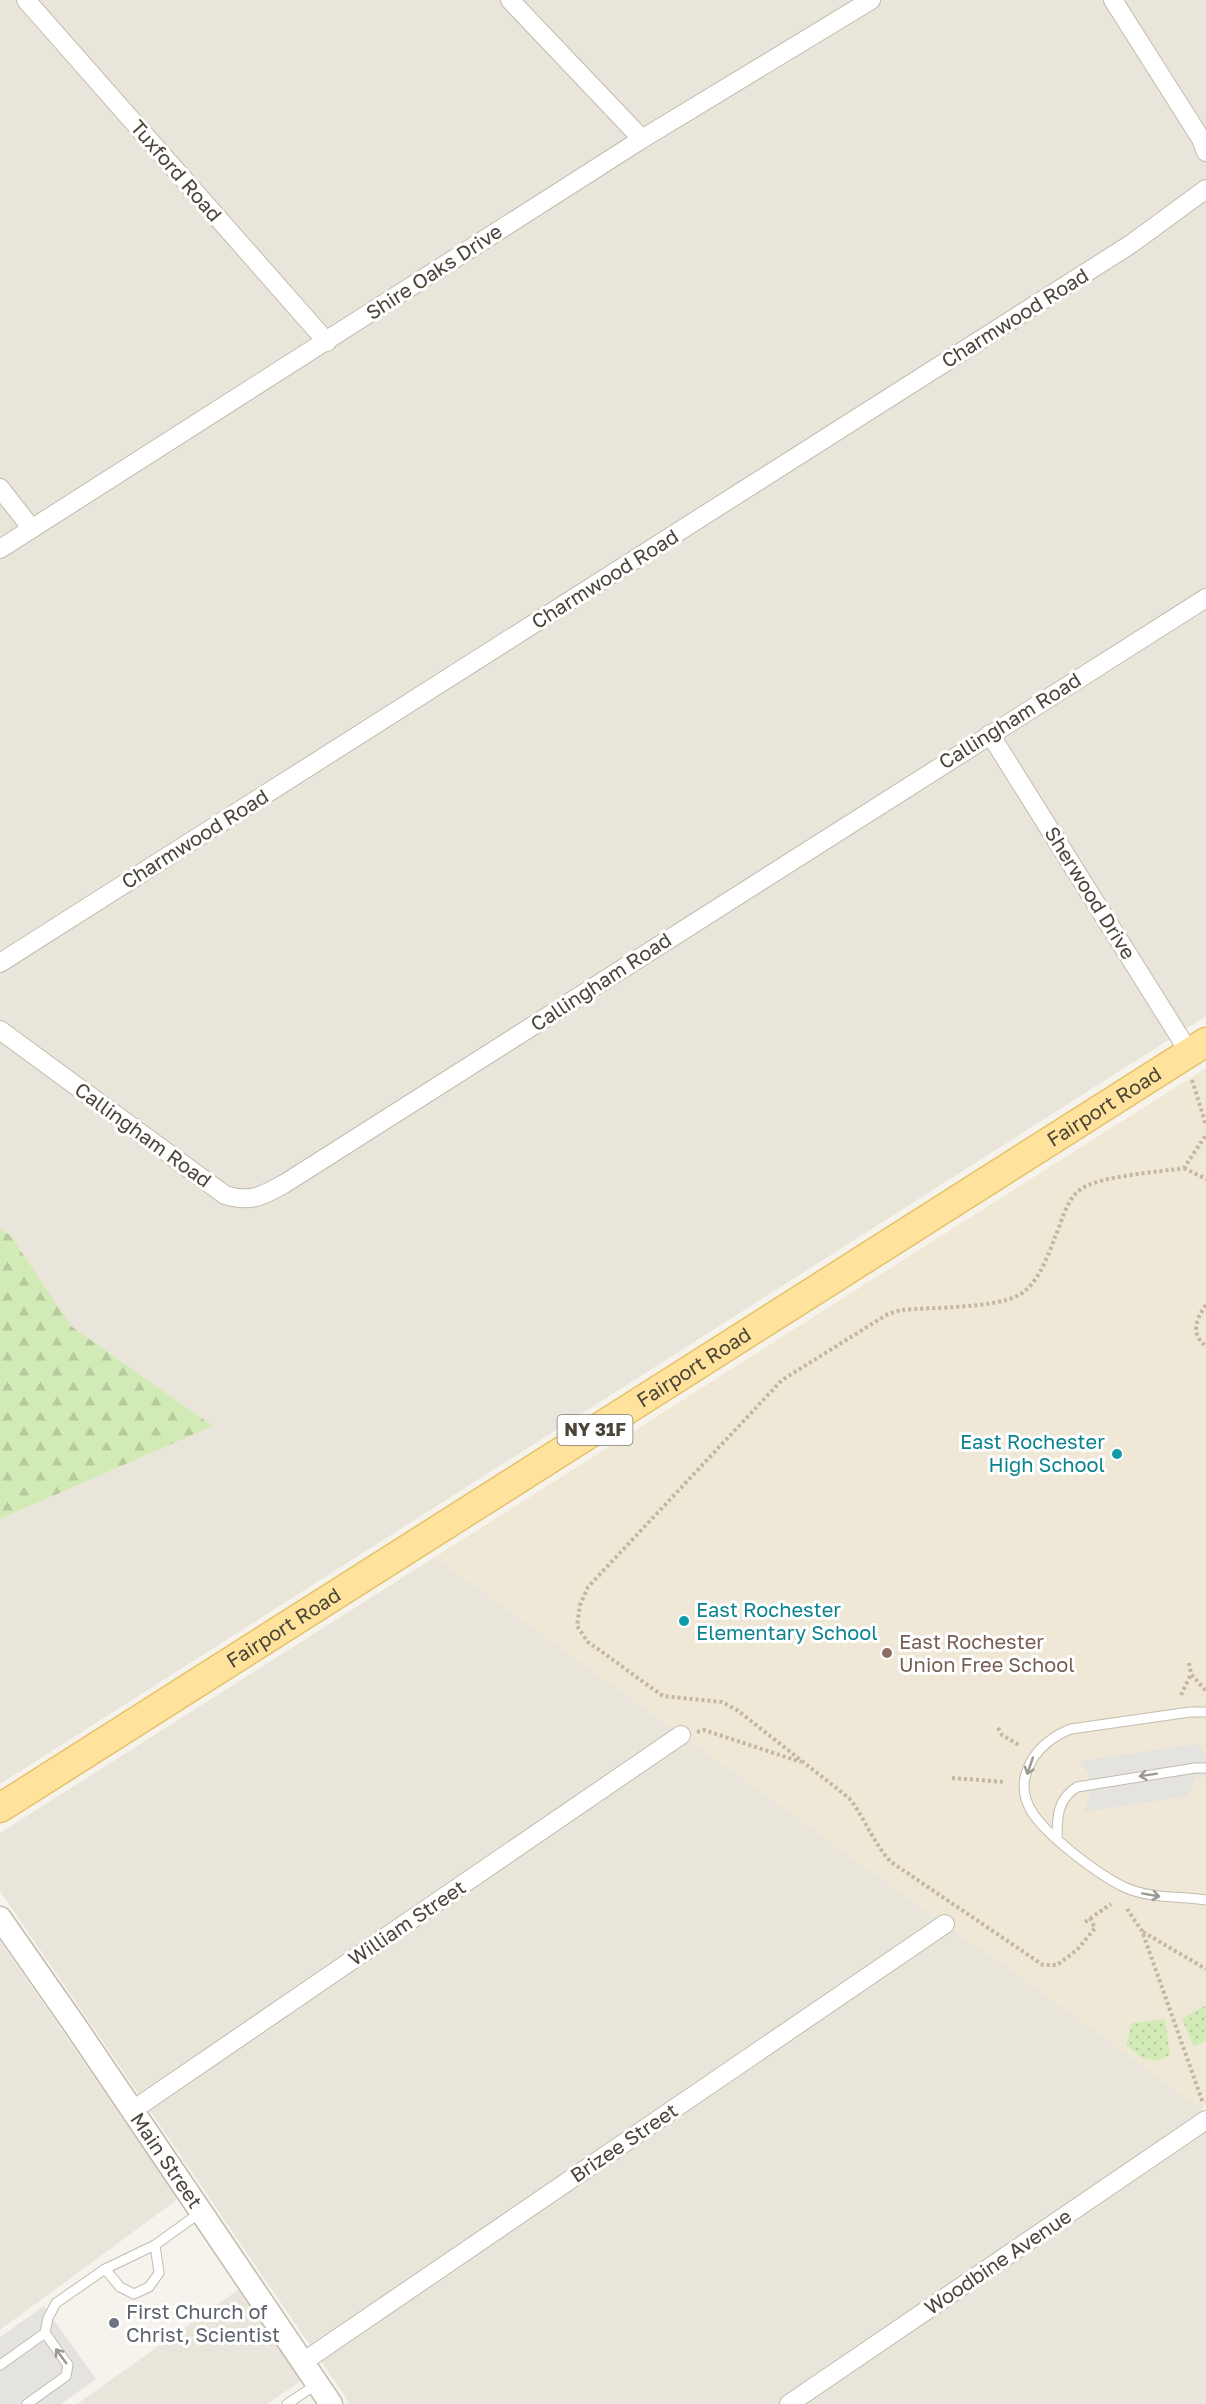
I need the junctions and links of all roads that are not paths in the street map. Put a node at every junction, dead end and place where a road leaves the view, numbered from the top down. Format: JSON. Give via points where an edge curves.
{"nodes":[{"id":1,"x":26,"y":0,"type":"edge"},
{"id":2,"x":510,"y":0,"type":"edge"},
{"id":3,"x":871,"y":0,"type":"edge"},
{"id":4,"x":1113,"y":0,"type":"edge"},
{"id":5,"x":642,"y":139,"type":"junction"},
{"id":6,"x":1206,"y":152,"type":"edge"},
{"id":7,"x":1206,"y":189,"type":"edge"},
{"id":8,"x":327,"y":342,"type":"junction"},
{"id":9,"x":0,"y":488,"type":"edge"},
{"id":10,"x":32,"y":529,"type":"junction"},
{"id":11,"x":0,"y":549,"type":"edge"},
{"id":12,"x":1206,"y":598,"type":"edge"},
{"id":13,"x":990,"y":734,"type":"junction"},
{"id":14,"x":0,"y":963,"type":"edge"},
{"id":15,"x":0,"y":1030,"type":"edge"},
{"id":16,"x":1196,"y":1058,"type":"edge"},
{"id":17,"x":1206,"y":1712,"type":"edge"},
{"id":18,"x":681,"y":1736,"type":"road end"},
{"id":19,"x":1206,"y":1768,"type":"edge"},
{"id":20,"x":0,"y":1808,"type":"edge"},
{"id":21,"x":1057,"y":1839,"type":"junction"},
{"id":22,"x":1206,"y":1900,"type":"edge"},
{"id":23,"x":0,"y":1918,"type":"edge"},
{"id":24,"x":945,"y":1924,"type":"dead end"},
{"id":25,"x":133,"y":2110,"type":"junction"},
{"id":26,"x":1204,"y":2111,"type":"edge"},
{"id":27,"x":201,"y":2212,"type":"junction"},
{"id":28,"x":155,"y":2245,"type":"junction"},
{"id":29,"x":105,"y":2269,"type":"junction"},
{"id":30,"x":45,"y":2333,"type":"junction"},
{"id":31,"x":303,"y":2362,"type":"junction"},
{"id":32,"x":0,"y":2365,"type":"edge"},
{"id":33,"x":317,"y":2384,"type":"junction"},
{"id":34,"x":27,"y":2404,"type":"edge"},
{"id":35,"x":287,"y":2404,"type":"edge"},
{"id":36,"x":331,"y":2404,"type":"edge"},
{"id":37,"x":789,"y":2404,"type":"edge"}],
"edges":[{"from":1,"to":8,"type":"street","name":"Tuxford Road"},
{"from":2,"to":5,"type":"street"},
{"from":3,"to":5,"type":"street","name":"Shire Oaks Drive"},
{"from":4,"to":6,"type":"street"},
{"from":5,"to":8,"type":"street","name":"Shire Oaks Drive"},
{"from":7,"to":14,"type":"street","name":"Charmwood Road","via":[[1131,244]]},
{"from":8,"to":10,"type":"street","name":"Shire Oaks Drive"},
{"from":9,"to":10,"type":"street"},
{"from":10,"to":11,"type":"street","name":"Shire Oaks Drive"},
{"from":12,"to":13,"type":"street","name":"Callingham Road"},
{"from":13,"to":15,"type":"street","name":"Callingham Road","via":[[284,1184],[253,1199],[225,1195]]},
{"from":13,"to":16,"type":"street","name":"Sherwood Drive"},
{"from":16,"to":20,"type":"main road","name":"Fairport Road","number":"NY 31F"},
{"from":17,"to":21,"type":"lane","one_way":true,"via":[[1071,1729],[1049,1739],[1027,1770],[1026,1797],[1031,1810]]},
{"from":18,"to":25,"type":"street","name":"William Street"},
{"from":19,"to":21,"type":"lane","one_way":true,"via":[[1077,1787],[1060,1805]]},
{"from":21,"to":22,"type":"lane","one_way":true,"via":[[1126,1888],[1162,1897]]},
{"from":23,"to":25,"type":"street","name":"Main Street"},
{"from":24,"to":31,"type":"street","name":"Brizee Street"},
{"from":25,"to":27,"type":"street","name":"Main Street"},
{"from":26,"to":37,"type":"street","name":"Woodbine Avenue"},
{"from":27,"to":28,"type":"lane"},
{"from":27,"to":31,"type":"street","name":"Main Street"},
{"from":28,"to":29,"type":"lane"},
{"from":28,"to":29,"type":"lane","via":[[159,2273],[149,2287],[134,2294],[120,2287]]},
{"from":29,"to":30,"type":"lane","via":[[56,2303]]},
{"from":30,"to":32,"type":"lane"},
{"from":34,"to":30,"type":"lane","one_way":true,"via":[[66,2376],[68,2365]]},
{"from":31,"to":33,"type":"street","name":"Main Street"},
{"from":33,"to":35,"type":"lane"},
{"from":33,"to":36,"type":"street","name":"Main Street"}]}
